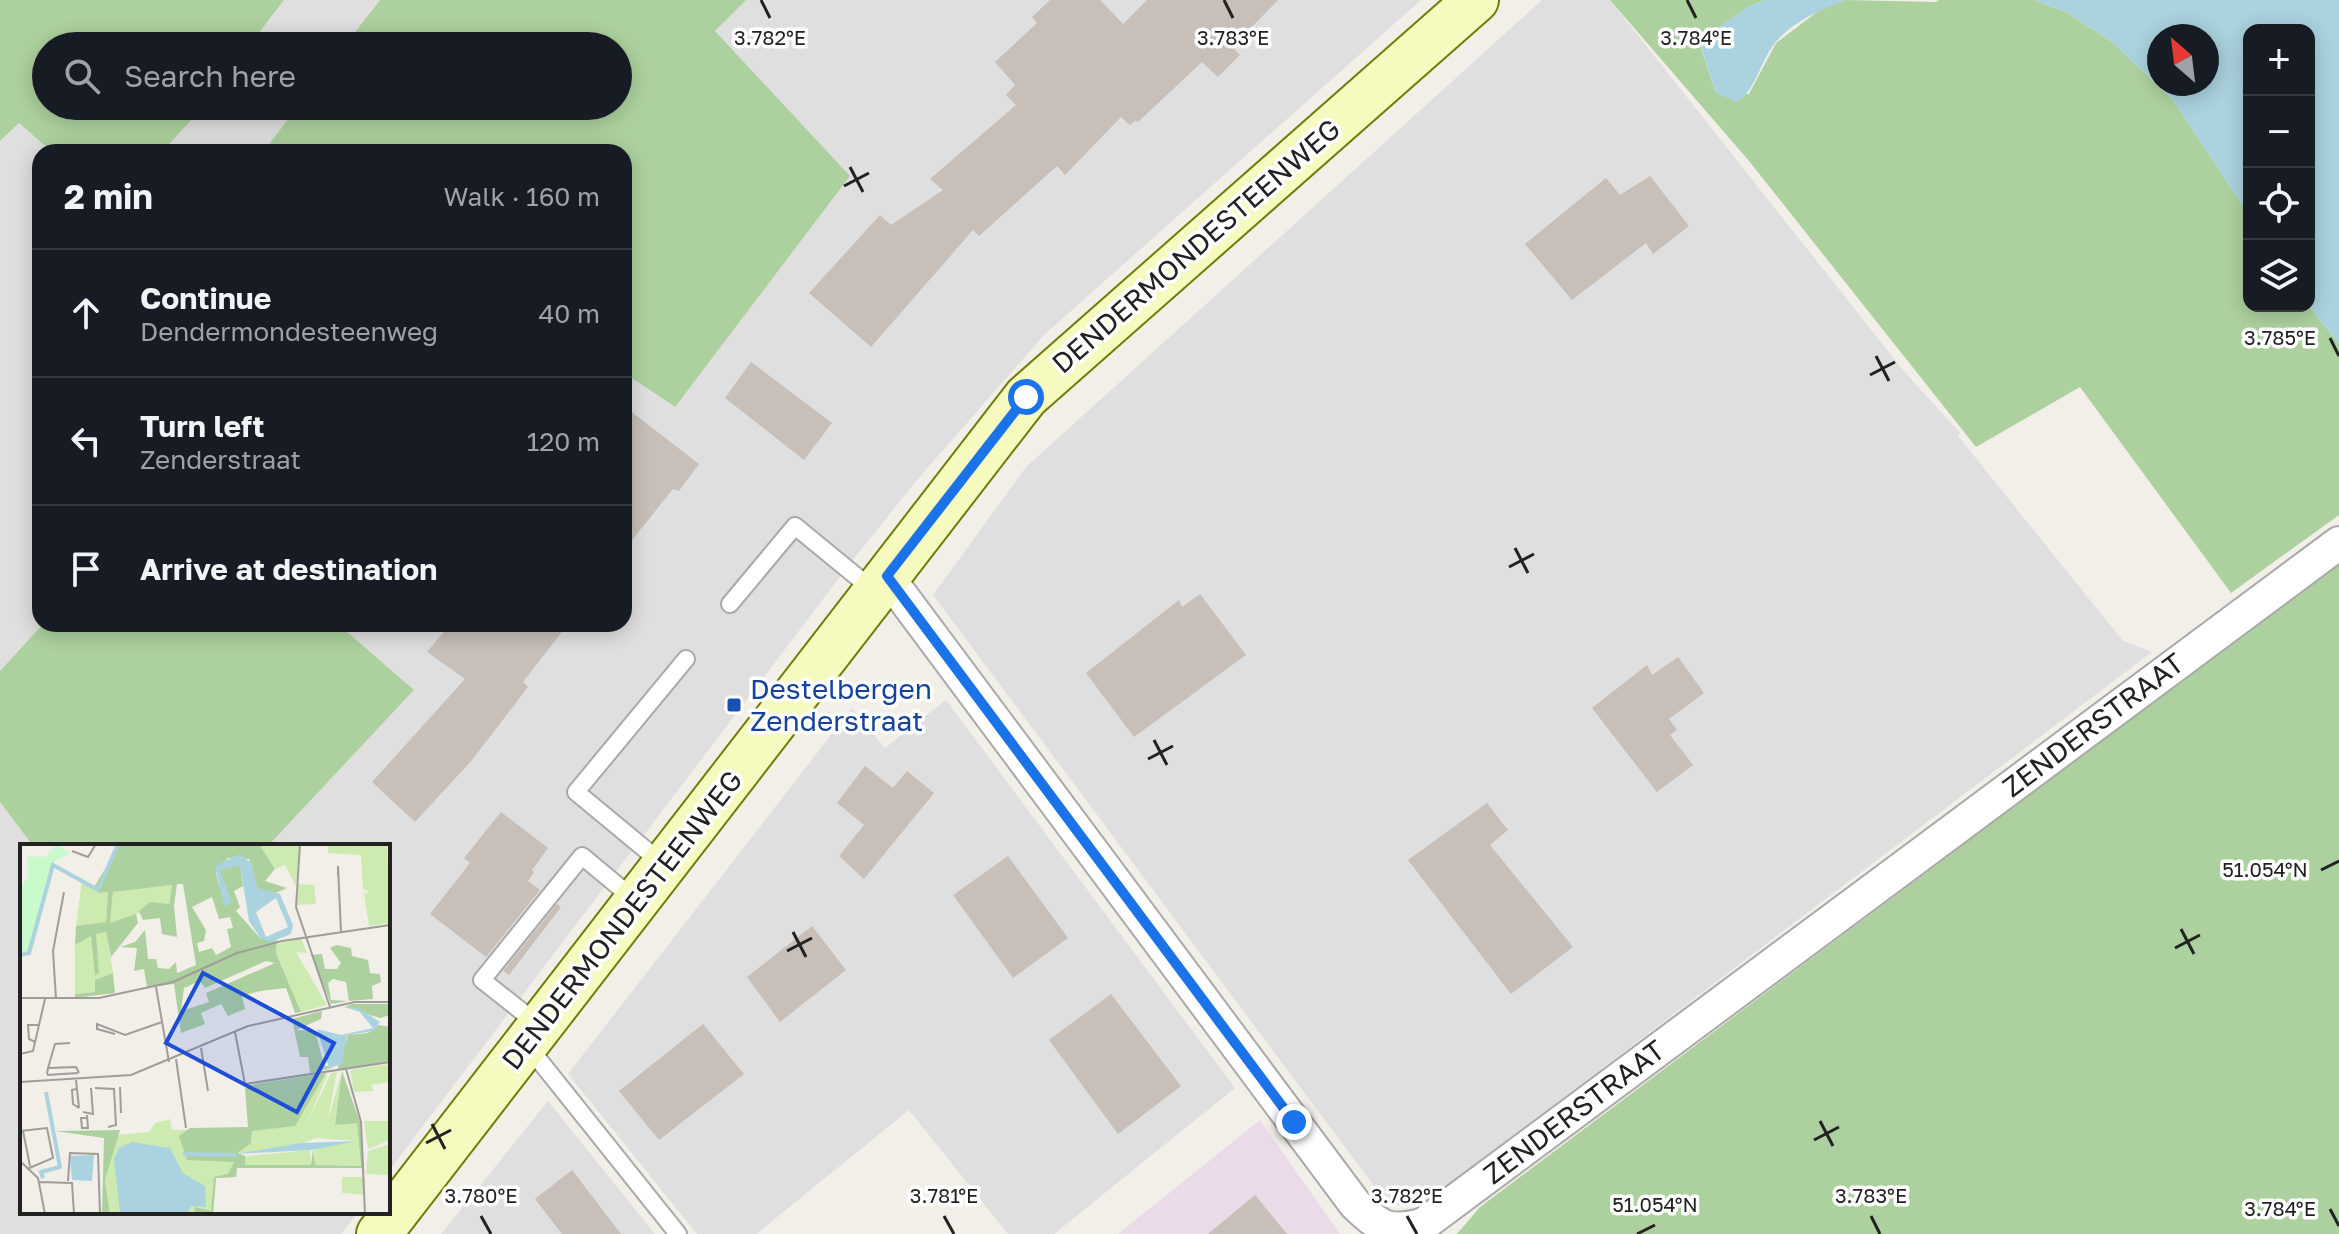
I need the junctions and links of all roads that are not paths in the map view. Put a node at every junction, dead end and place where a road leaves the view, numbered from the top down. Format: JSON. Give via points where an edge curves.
{"nodes":[{"id":1,"x":1476,"y":0,"type":"edge"},
{"id":2,"x":2339,"y":543,"type":"edge"},
{"id":3,"x":881,"y":584,"type":"junction"},
{"id":4,"x":730,"y":604,"type":"dead end"},
{"id":5,"x":686,"y":659,"type":"dead end"},
{"id":6,"x":664,"y":865,"type":"junction"},
{"id":7,"x":636,"y":901,"type":"junction"},
{"id":8,"x":533,"y":1035,"type":"junction"},
{"id":9,"x":379,"y":1234,"type":"edge"},
{"id":10,"x":678,"y":1234,"type":"edge"}],
"edges":[{"from":1,"to":3,"type":"main road","name":"DENDERMONDESTEENWEG","via":[[1026,397]]},
{"from":2,"to":3,"type":"street","name":"ZENDERSTRAAT","via":[[1424,1224],[1402,1232],[1376,1225],[1355,1204]]},
{"from":3,"to":4,"type":"lane","via":[[795,526]]},
{"from":3,"to":6,"type":"main road","name":"DENDERMONDESTEENWEG"},
{"from":5,"to":6,"type":"lane","via":[[576,792]]},
{"from":6,"to":7,"type":"main road","name":"DENDERMONDESTEENWEG"},
{"from":7,"to":8,"type":"main road","name":"DENDERMONDESTEENWEG"},
{"from":7,"to":8,"type":"lane","via":[[582,856],[482,980]]},
{"from":8,"to":9,"type":"main road","name":"DENDERMONDESTEENWEG"},
{"from":8,"to":10,"type":"lane"}]}
